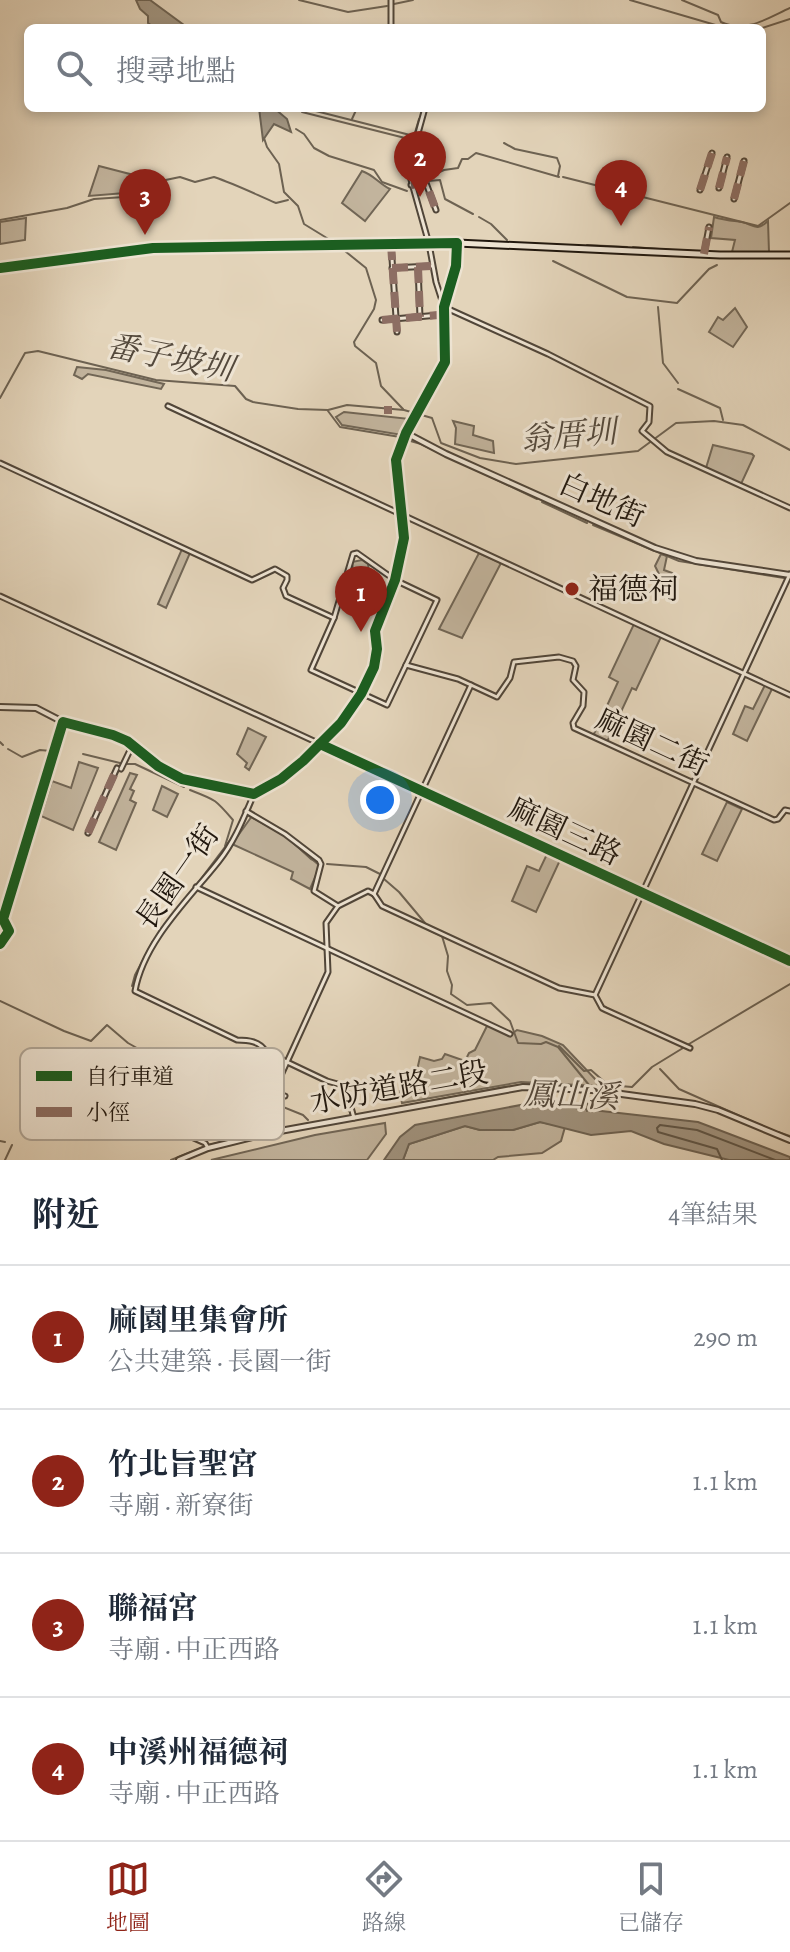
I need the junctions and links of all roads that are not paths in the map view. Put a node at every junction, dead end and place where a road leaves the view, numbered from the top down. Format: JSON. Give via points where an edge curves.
{"nodes":[{"id":1,"x":391,"y":0,"type":"edge"},
{"id":2,"x":391,"y":24,"type":"edge"},
{"id":3,"x":424,"y":112,"type":"edge"},
{"id":4,"x":712,"y":153,"type":"dead end"},
{"id":5,"x":727,"y":157,"type":"dead end"},
{"id":6,"x":744,"y":161,"type":"dead end"},
{"id":7,"x":411,"y":185,"type":"junction"},
{"id":8,"x":719,"y":188,"type":"dead end"},
{"id":9,"x":700,"y":190,"type":"dead end"},
{"id":10,"x":734,"y":199,"type":"dead end"},
{"id":11,"x":436,"y":210,"type":"dead end"},
{"id":12,"x":709,"y":227,"type":"dead end"},
{"id":13,"x":457,"y":243,"type":"junction"},
{"id":14,"x":391,"y":244,"type":"junction"},
{"id":15,"x":429,"y":244,"type":"junction"},
{"id":16,"x":704,"y":254,"type":"junction"},
{"id":17,"x":790,"y":255,"type":"edge"},
{"id":18,"x":431,"y":266,"type":"dead end"},
{"id":19,"x":418,"y":267,"type":"junction"},
{"id":20,"x":0,"y":268,"type":"edge"},
{"id":21,"x":392,"y":268,"type":"junction"},
{"id":22,"x":444,"y":307,"type":"junction"},
{"id":23,"x":439,"y":315,"type":"dead end"},
{"id":24,"x":420,"y":317,"type":"junction"},
{"id":25,"x":396,"y":319,"type":"junction"},
{"id":26,"x":382,"y":320,"type":"dead end"},
{"id":27,"x":397,"y":332,"type":"dead end"},
{"id":28,"x":168,"y":406,"type":"dead end"},
{"id":29,"x":406,"y":433,"type":"junction"},
{"id":30,"x":0,"y":463,"type":"edge"},
{"id":31,"x":790,"y":508,"type":"edge"},
{"id":32,"x":402,"y":517,"type":"junction"},
{"id":33,"x":790,"y":575,"type":"edge"},
{"id":34,"x":395,"y":580,"type":"junction"},
{"id":35,"x":0,"y":596,"type":"edge"},
{"id":36,"x":334,"y":618,"type":"junction"},
{"id":37,"x":406,"y":665,"type":"junction"},
{"id":38,"x":743,"y":674,"type":"junction"},
{"id":39,"x":471,"y":685,"type":"junction"},
{"id":40,"x":361,"y":694,"type":"junction"},
{"id":41,"x":790,"y":695,"type":"edge"},
{"id":42,"x":0,"y":707,"type":"edge"},
{"id":43,"x":133,"y":744,"type":"junction"},
{"id":44,"x":320,"y":744,"type":"junction"},
{"id":45,"x":692,"y":783,"type":"junction"},
{"id":46,"x":422,"y":791,"type":"junction"},
{"id":47,"x":254,"y":794,"type":"junction"},
{"id":48,"x":246,"y":811,"type":"junction"},
{"id":49,"x":790,"y":811,"type":"edge"},
{"id":50,"x":88,"y":833,"type":"dead end"},
{"id":51,"x":196,"y":887,"type":"junction"},
{"id":52,"x":641,"y":892,"type":"junction"},
{"id":53,"x":374,"y":894,"type":"junction"},
{"id":54,"x":338,"y":906,"type":"junction"},
{"id":55,"x":327,"y":947,"type":"junction"},
{"id":56,"x":790,"y":961,"type":"edge"},
{"id":57,"x":595,"y":995,"type":"junction"},
{"id":58,"x":510,"y":1034,"type":"dead end"},
{"id":59,"x":263,"y":1048,"type":"edge"},
{"id":60,"x":690,"y":1048,"type":"dead end"},
{"id":61,"x":284,"y":1061,"type":"edge"},
{"id":62,"x":287,"y":1062,"type":"junction"},
{"id":63,"x":284,"y":1069,"type":"edge"},
{"id":64,"x":354,"y":1115,"type":"junction"},
{"id":65,"x":284,"y":1129,"type":"edge"},
{"id":66,"x":196,"y":1140,"type":"edge"},
{"id":67,"x":232,"y":1140,"type":"edge"},
{"id":68,"x":790,"y":1140,"type":"edge"},
{"id":69,"x":207,"y":1145,"type":"junction"},
{"id":70,"x":179,"y":1160,"type":"edge"}],
"edges":[{"from":1,"to":2,"type":"street"},
{"from":3,"to":7,"type":"street","via":[[408,169]]},
{"from":4,"to":9,"type":"street"},
{"from":5,"to":8,"type":"street"},
{"from":6,"to":10,"type":"street"},
{"from":7,"to":11,"type":"street","via":[[426,183]]},
{"from":7,"to":15,"type":"street"},
{"from":12,"to":16,"type":"street"},
{"from":13,"to":15,"type":"main road"},
{"from":13,"to":16,"type":"main road"},
{"from":13,"to":22,"type":"street"},
{"from":14,"to":15,"type":"main road"},
{"from":14,"to":20,"type":"main road","via":[[153,248]]},
{"from":14,"to":21,"type":"street"},
{"from":15,"to":22,"type":"street"},
{"from":16,"to":17,"type":"main road"},
{"from":18,"to":19,"type":"street"},
{"from":19,"to":21,"type":"street"},
{"from":19,"to":24,"type":"street"},
{"from":21,"to":25,"type":"street"},
{"from":22,"to":29,"type":"street","via":[[445,362]]},
{"from":22,"to":31,"type":"street","via":[[650,406],[642,431],[667,452]]},
{"from":23,"to":24,"type":"street"},
{"from":24,"to":25,"type":"street"},
{"from":25,"to":26,"type":"street"},
{"from":25,"to":27,"type":"street"},
{"from":28,"to":32,"type":"street"},
{"from":29,"to":32,"type":"street","via":[[395,469]]},
{"from":29,"to":33,"type":"street","name":"白地街","via":[[655,548],[696,561]]},
{"from":30,"to":36,"type":"street","via":[[252,580],[275,569],[287,580],[286,596]]},
{"from":32,"to":34,"type":"street","via":[[405,533]]},
{"from":32,"to":38,"type":"street"},
{"from":33,"to":38,"type":"street"},
{"from":34,"to":36,"type":"street","via":[[353,554]]},
{"from":34,"to":37,"type":"street","via":[[437,600]]},
{"from":34,"to":40,"type":"street","via":[[375,631],[374,667]]},
{"from":35,"to":44,"type":"street","name":"麻園三路"},
{"from":36,"to":40,"type":"street","via":[[311,670]]},
{"from":37,"to":39,"type":"street","name":"麻園二街"},
{"from":37,"to":40,"type":"street","via":[[387,705]]},
{"from":38,"to":41,"type":"street"},
{"from":38,"to":45,"type":"street"},
{"from":39,"to":45,"type":"street","name":"麻園二街","via":[[497,697],[514,662],[559,657],[573,661],[573,680],[584,692],[574,728]]},
{"from":39,"to":46,"type":"street"},
{"from":40,"to":44,"type":"street"},
{"from":42,"to":43,"type":"street","via":[[36,708]]},
{"from":43,"to":47,"type":"street","via":[[182,779]]},
{"from":43,"to":50,"type":"street"},
{"from":44,"to":46,"type":"street","name":"麻園三路"},
{"from":44,"to":47,"type":"street","via":[[281,779]]},
{"from":45,"to":49,"type":"street","name":"麻園二街","via":[[774,820]]},
{"from":45,"to":52,"type":"street"},
{"from":46,"to":52,"type":"street","name":"麻園三路"},
{"from":46,"to":53,"type":"street"},
{"from":47,"to":48,"type":"street","name":"長園一街"},
{"from":48,"to":51,"type":"street","name":"長園一街","via":[[221,859]]},
{"from":48,"to":54,"type":"street","via":[[319,860],[314,891]]},
{"from":51,"to":55,"type":"street"},
{"from":51,"to":59,"type":"street","name":"長園一街","via":[[159,937],[138,974],[135,991]]},
{"from":52,"to":56,"type":"street","name":"麻園三路"},
{"from":52,"to":57,"type":"street"},
{"from":53,"to":54,"type":"street","via":[[368,891]]},
{"from":53,"to":57,"type":"street","via":[[381,905],[559,988]]},
{"from":54,"to":55,"type":"street","via":[[326,923]]},
{"from":55,"to":58,"type":"street"},
{"from":55,"to":62,"type":"street","via":[[328,972]]},
{"from":57,"to":60,"type":"street","via":[[606,1010]]},
{"from":61,"to":62,"type":"street","name":"長園一街"},
{"from":62,"to":63,"type":"street"},
{"from":62,"to":64,"type":"street","via":[[345,1086]]},
{"from":64,"to":65,"type":"street","name":"水防道路二段"},
{"from":64,"to":68,"type":"street","name":"水防道路二段","via":[[523,1087],[564,1087],[718,1110]]},
{"from":66,"to":69,"type":"street"},
{"from":67,"to":69,"type":"street","name":"水防道路二段"},
{"from":69,"to":70,"type":"street","name":"水防道路二段"}]}
